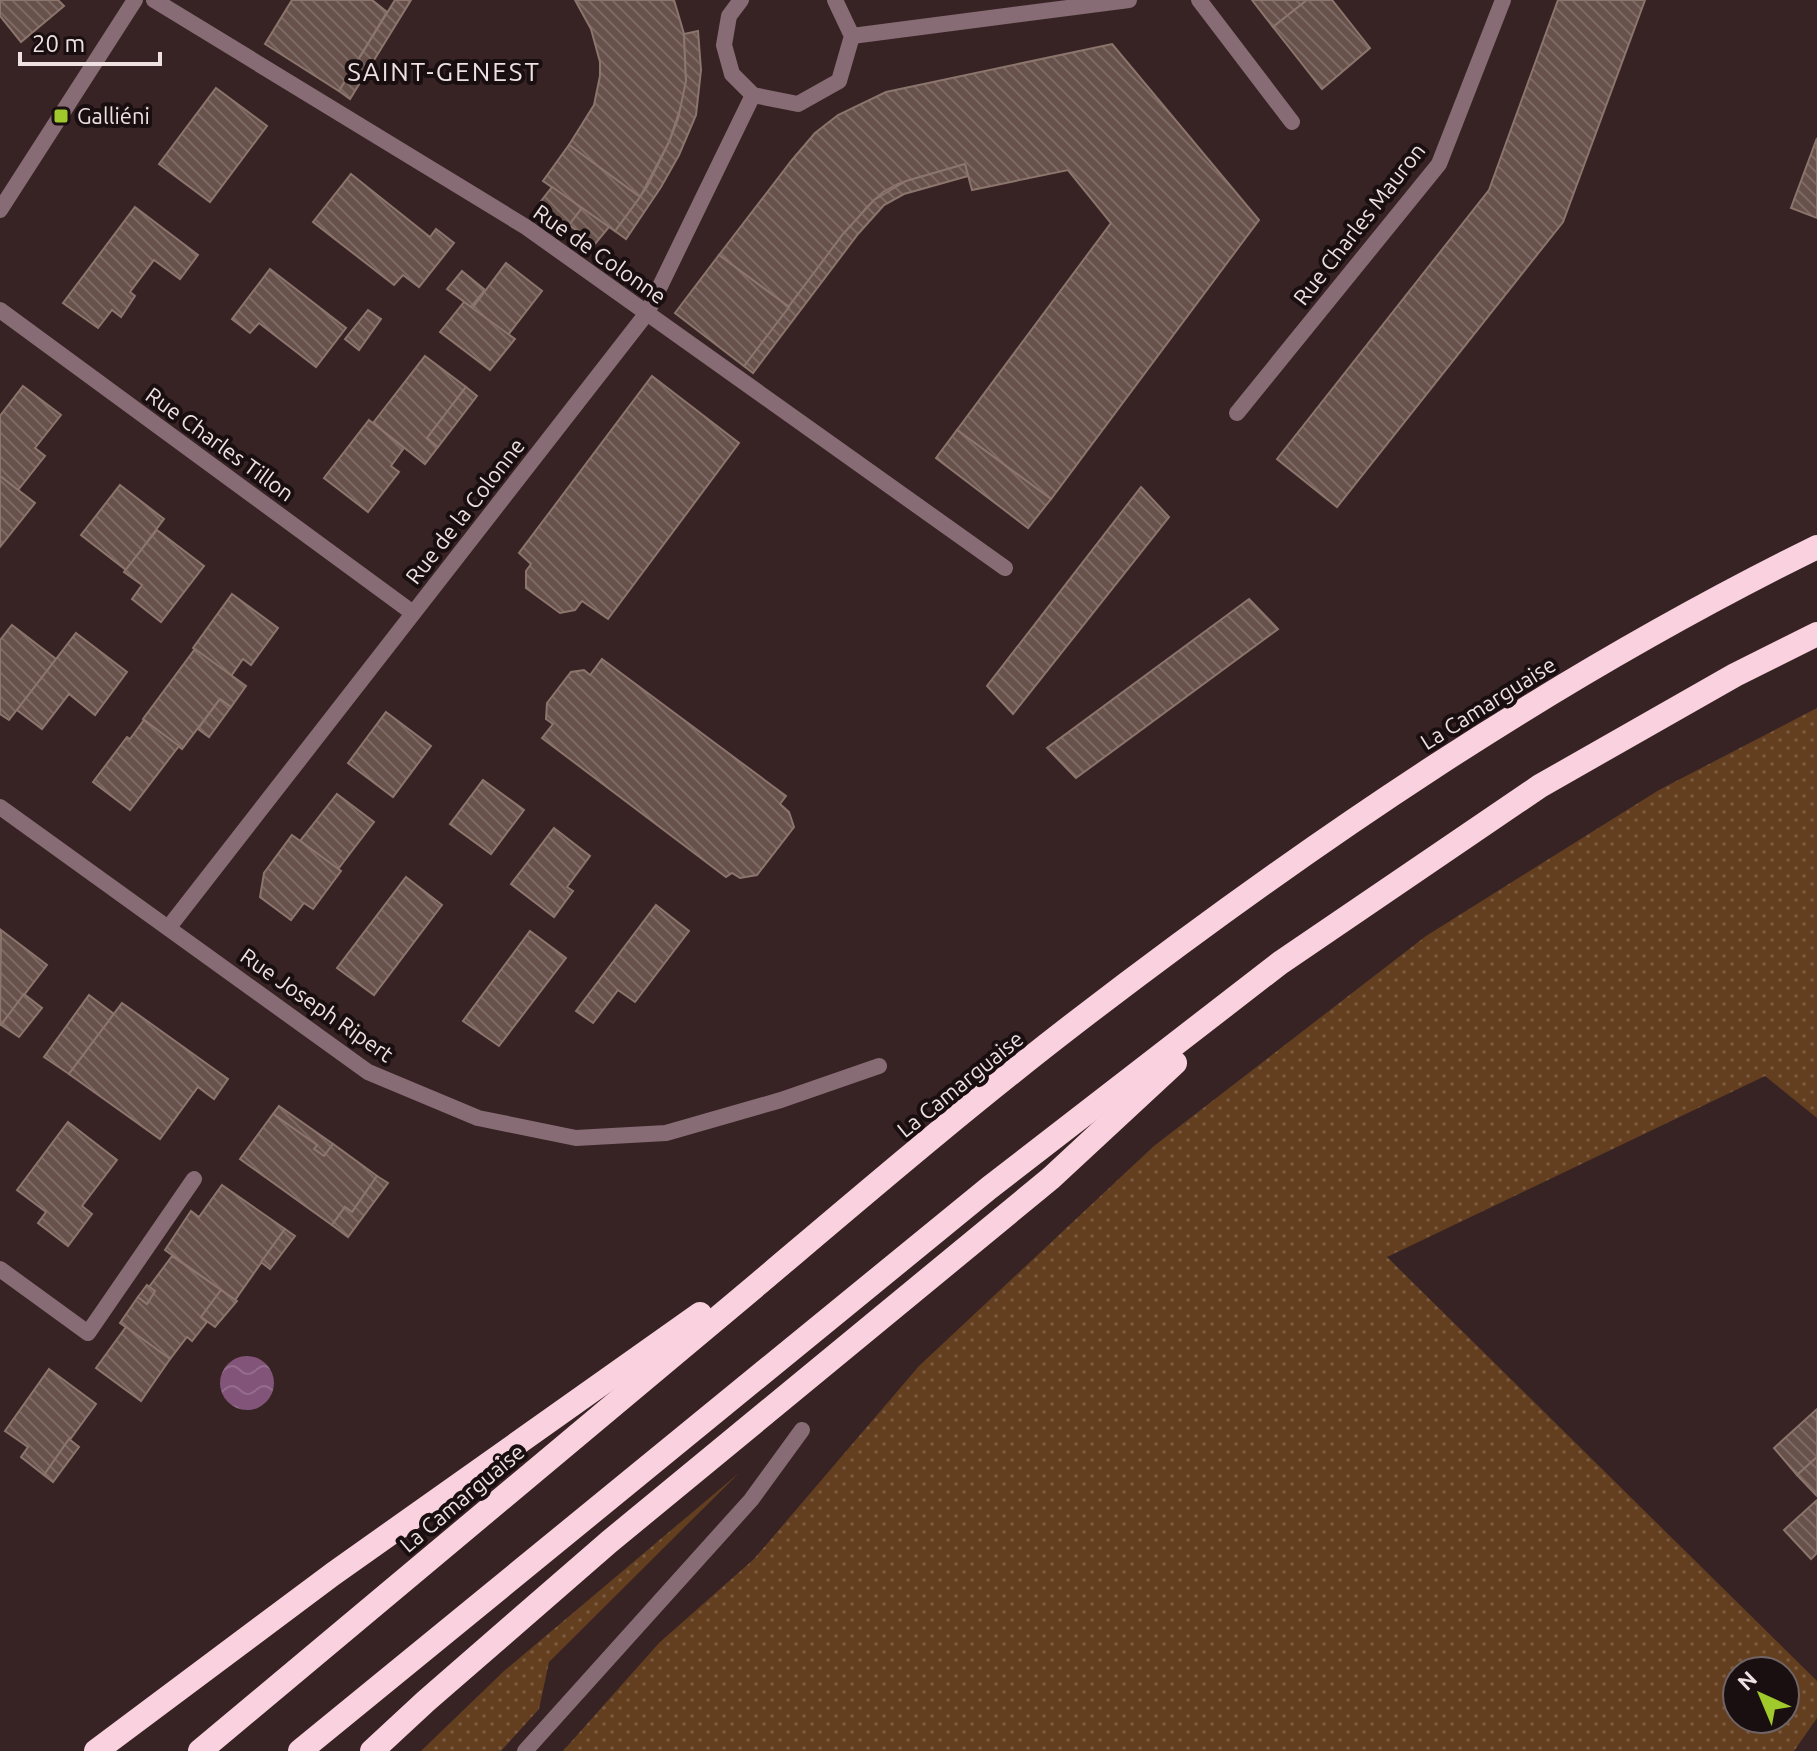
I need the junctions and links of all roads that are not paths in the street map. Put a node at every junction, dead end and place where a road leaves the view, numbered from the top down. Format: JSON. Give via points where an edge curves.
{"nodes":[{"id":1,"x":135,"y":0,"type":"edge"},
{"id":2,"x":154,"y":0,"type":"edge"},
{"id":3,"x":741,"y":0,"type":"edge"},
{"id":4,"x":835,"y":0,"type":"edge"},
{"id":5,"x":1129,"y":0,"type":"edge"},
{"id":6,"x":1199,"y":0,"type":"edge"},
{"id":7,"x":1503,"y":0,"type":"edge"},
{"id":8,"x":852,"y":36,"type":"junction"},
{"id":9,"x":753,"y":95,"type":"junction"},
{"id":10,"x":1292,"y":122,"type":"dead end"},
{"id":11,"x":0,"y":210,"type":"edge"},
{"id":12,"x":0,"y":310,"type":"edge"},
{"id":13,"x":647,"y":313,"type":"junction"},
{"id":14,"x":1237,"y":413,"type":"dead end"},
{"id":15,"x":1817,"y":547,"type":"edge"},
{"id":16,"x":1005,"y":568,"type":"dead end"},
{"id":17,"x":413,"y":613,"type":"junction"},
{"id":18,"x":1817,"y":634,"type":"edge"},
{"id":19,"x":0,"y":807,"type":"edge"},
{"id":20,"x":169,"y":927,"type":"junction"},
{"id":21,"x":1280,"y":963,"type":"junction"},
{"id":22,"x":879,"y":1066,"type":"dead end"},
{"id":23,"x":194,"y":1179,"type":"dead end"},
{"id":24,"x":846,"y":1211,"type":"junction"},
{"id":25,"x":0,"y":1269,"type":"edge"},
{"id":26,"x":802,"y":1430,"type":"dead end"},
{"id":27,"x":96,"y":1751,"type":"edge"},
{"id":28,"x":200,"y":1751,"type":"edge"},
{"id":29,"x":300,"y":1751,"type":"edge"},
{"id":30,"x":372,"y":1751,"type":"edge"},
{"id":31,"x":525,"y":1751,"type":"edge"}],
"edges":[{"from":1,"to":11,"type":"street"},
{"from":2,"to":13,"type":"street","name":"Rue de Colonne","via":[[526,227]]},
{"from":3,"to":9,"type":"street","via":[[729,16],[724,45],[732,74]]},
{"from":4,"to":8,"type":"street"},
{"from":5,"to":8,"type":"street"},
{"from":6,"to":10,"type":"street"},
{"from":7,"to":14,"type":"street","name":"Rue Charles Mauron","via":[[1439,164]]},
{"from":8,"to":9,"type":"street","via":[[839,81],[798,104]]},
{"from":9,"to":13,"type":"street","name":"Rue de la Colonne"},
{"from":12,"to":17,"type":"street","name":"Rue Charles Tillon"},
{"from":13,"to":16,"type":"street","name":"Rue de Colonne"},
{"from":13,"to":17,"type":"street","name":"Rue de la Colonne"},
{"from":15,"to":24,"type":"highway","name":"La Camarguaise","via":[[1722,593],[1508,719],[1277,872],[1072,1025]]},
{"from":17,"to":20,"type":"street","name":"Rue de la Colonne"},
{"from":18,"to":21,"type":"highway","via":[[1540,786]]},
{"from":19,"to":20,"type":"street","name":"Rue Joseph Ripert"},
{"from":20,"to":22,"type":"street","name":"Rue Joseph Ripert","via":[[368,1072],[478,1118],[576,1138],[666,1133]]},
{"from":21,"to":29,"type":"highway","via":[[989,1188]]},
{"from":21,"to":30,"type":"highway","via":[[1051,1178],[609,1542]]},
{"from":23,"to":25,"type":"street","via":[[88,1333]]},
{"from":24,"to":27,"type":"highway","via":[[333,1574]]},
{"from":24,"to":28,"type":"highway","name":"La Camarguaise"},
{"from":26,"to":31,"type":"street","via":[[751,1500]]}]}
